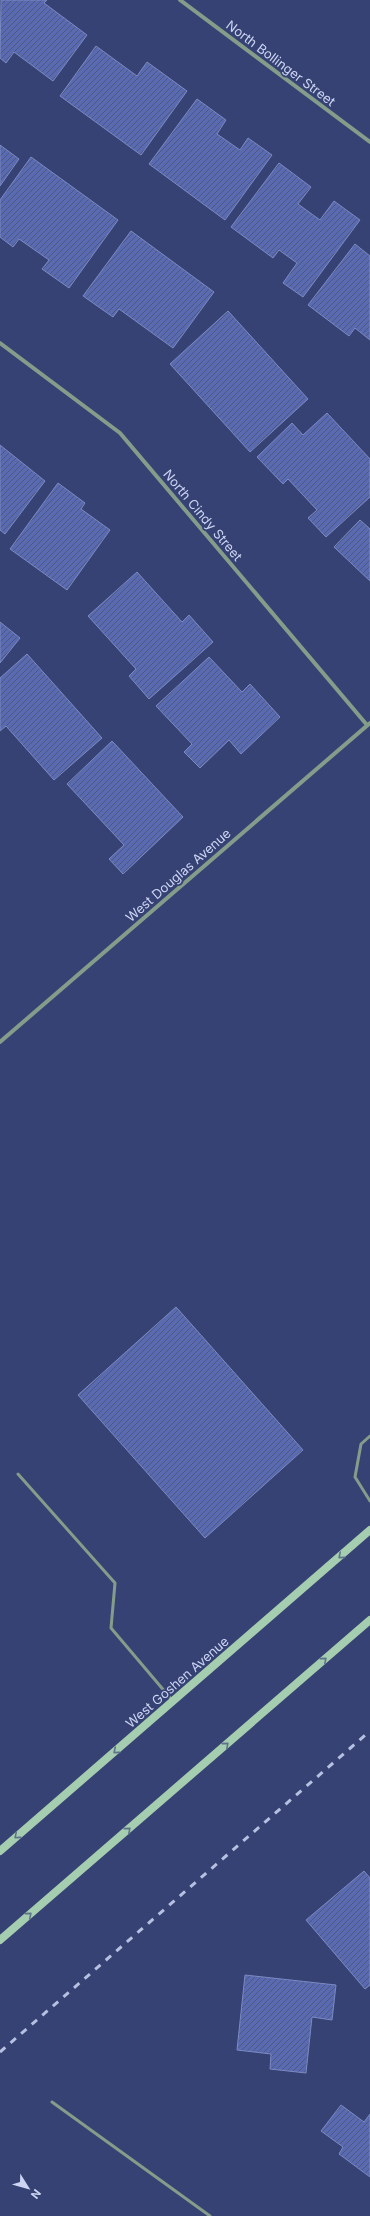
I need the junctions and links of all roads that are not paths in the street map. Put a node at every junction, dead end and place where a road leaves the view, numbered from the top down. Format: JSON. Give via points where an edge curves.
{"nodes":[{"id":1,"x":180,"y":0,"type":"edge"},
{"id":2,"x":370,"y":142,"type":"edge"},
{"id":3,"x":0,"y":343,"type":"edge"},
{"id":4,"x":369,"y":724,"type":"edge"},
{"id":5,"x":0,"y":1042,"type":"edge"},
{"id":6,"x":370,"y":1436,"type":"edge"},
{"id":7,"x":18,"y":1474,"type":"dead end"},
{"id":8,"x":370,"y":1501,"type":"edge"},
{"id":9,"x":370,"y":1530,"type":"edge"},
{"id":10,"x":370,"y":1620,"type":"edge"},
{"id":11,"x":173,"y":1702,"type":"junction"},
{"id":12,"x":0,"y":1851,"type":"edge"},
{"id":13,"x":0,"y":1940,"type":"edge"},
{"id":14,"x":52,"y":2102,"type":"dead end"},
{"id":15,"x":210,"y":2216,"type":"edge"}],
"edges":[{"from":1,"to":2,"type":"street","name":"North Bollinger Street"},
{"from":3,"to":4,"type":"street","name":"North Cindy Street","via":[[120,433]]},
{"from":4,"to":5,"type":"street","name":"West Douglas Avenue"},
{"from":6,"to":8,"type":"lane","via":[[361,1444],[355,1477]]},
{"from":7,"to":11,"type":"lane","via":[[115,1583],[111,1628]]},
{"from":9,"to":11,"type":"main road","name":"West Goshen Avenue","one_way":true},
{"from":13,"to":10,"type":"main road","one_way":true},
{"from":11,"to":12,"type":"main road","name":"West Goshen Avenue","one_way":true},
{"from":14,"to":15,"type":"lane"}]}
